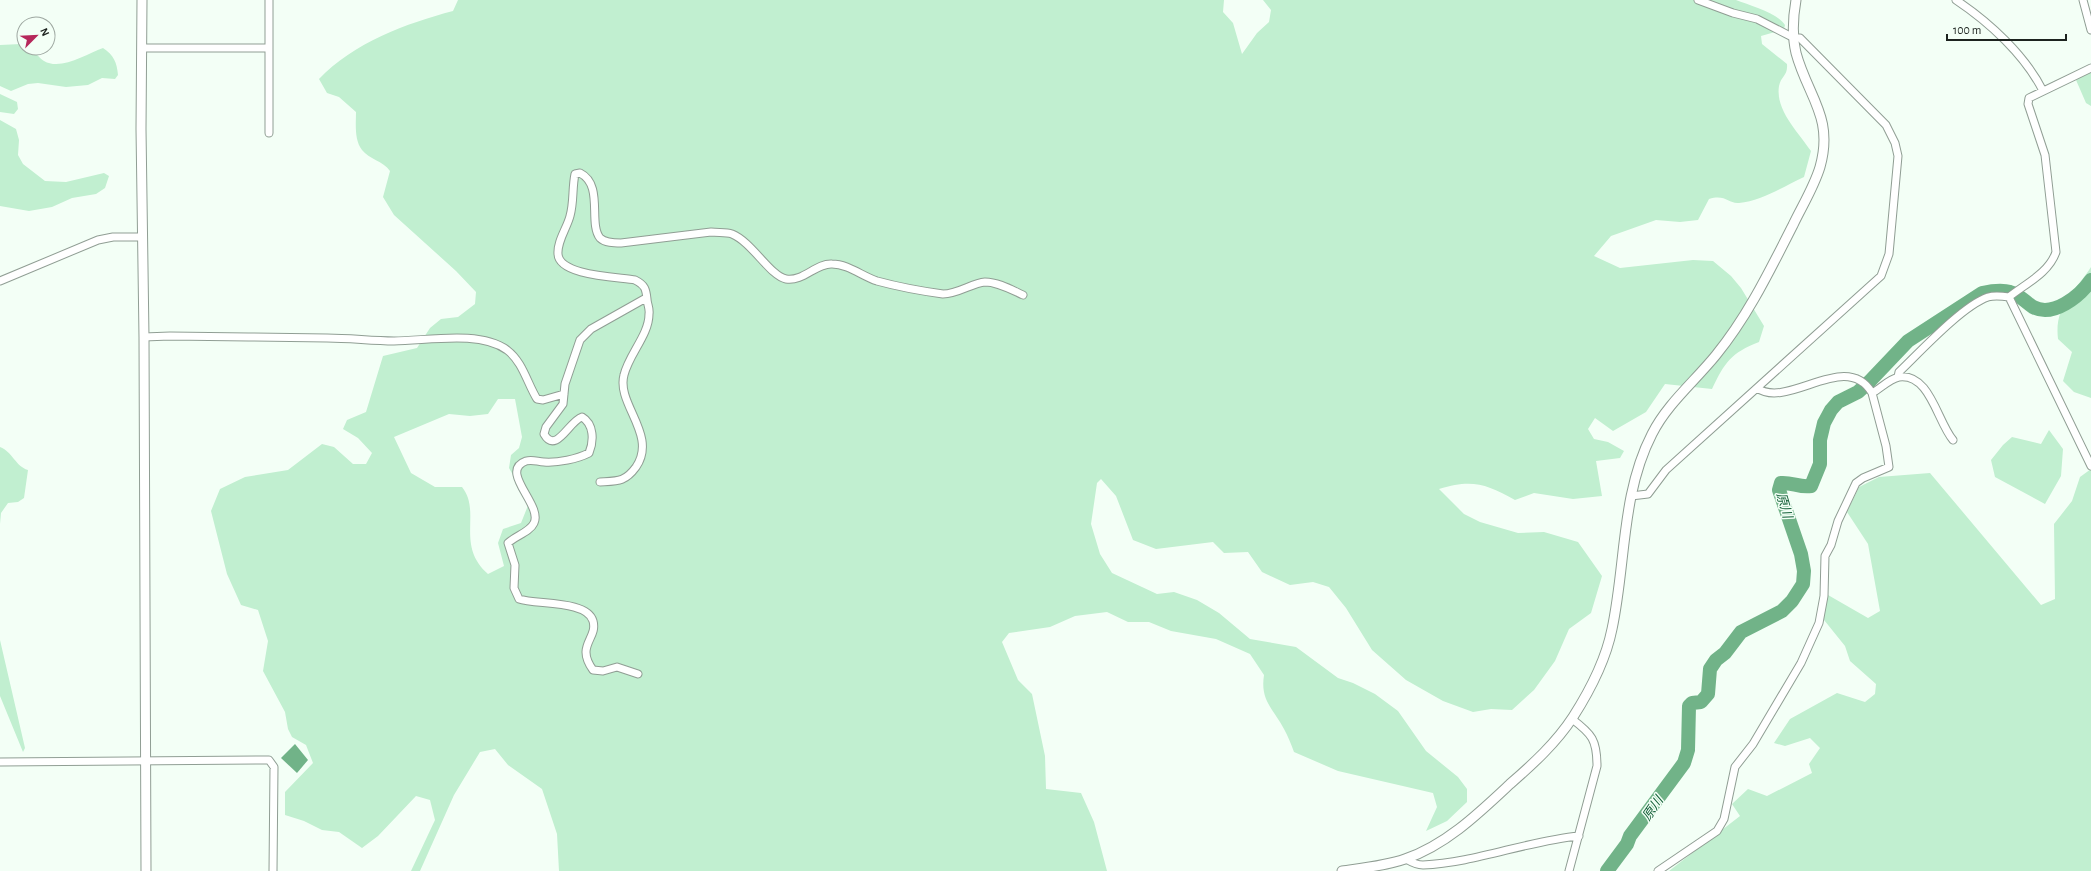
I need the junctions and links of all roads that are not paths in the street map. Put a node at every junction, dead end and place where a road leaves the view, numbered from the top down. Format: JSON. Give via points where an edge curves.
{"nodes":[{"id":1,"x":142,"y":0,"type":"edge"},
{"id":2,"x":269,"y":0,"type":"edge"},
{"id":3,"x":1698,"y":0,"type":"edge"},
{"id":4,"x":1796,"y":0,"type":"edge"},
{"id":5,"x":1956,"y":0,"type":"edge"},
{"id":6,"x":2083,"y":0,"type":"edge"},
{"id":7,"x":2091,"y":30,"type":"edge"},
{"id":8,"x":1794,"y":38,"type":"junction"},
{"id":9,"x":142,"y":48,"type":"junction"},
{"id":10,"x":269,"y":48,"type":"junction"},
{"id":11,"x":2091,"y":68,"type":"edge"},
{"id":12,"x":2043,"y":91,"type":"junction"},
{"id":13,"x":269,"y":132,"type":"dead end"},
{"id":14,"x":142,"y":237,"type":"junction"},
{"id":15,"x":0,"y":281,"type":"edge"},
{"id":16,"x":1023,"y":295,"type":"dead end"},
{"id":17,"x":2012,"y":295,"type":"junction"},
{"id":18,"x":646,"y":298,"type":"junction"},
{"id":19,"x":144,"y":337,"type":"junction"},
{"id":20,"x":1898,"y":377,"type":"junction"},
{"id":21,"x":1757,"y":388,"type":"junction"},
{"id":22,"x":1868,"y":388,"type":"junction"},
{"id":23,"x":564,"y":394,"type":"junction"},
{"id":24,"x":1953,"y":440,"type":"dead end"},
{"id":25,"x":2091,"y":466,"type":"edge"},
{"id":26,"x":600,"y":482,"type":"dead end"},
{"id":27,"x":1631,"y":496,"type":"junction"},
{"id":28,"x":638,"y":674,"type":"dead end"},
{"id":29,"x":1572,"y":719,"type":"junction"},
{"id":30,"x":0,"y":762,"type":"edge"},
{"id":31,"x":146,"y":762,"type":"junction"},
{"id":32,"x":1578,"y":836,"type":"junction"},
{"id":33,"x":1406,"y":859,"type":"junction"},
{"id":34,"x":146,"y":871,"type":"edge"},
{"id":35,"x":273,"y":871,"type":"edge"},
{"id":36,"x":1342,"y":871,"type":"edge"},
{"id":37,"x":1569,"y":871,"type":"edge"},
{"id":38,"x":1658,"y":871,"type":"edge"}],
"edges":[{"from":1,"to":9,"type":"street"},
{"from":2,"to":10,"type":"street"},
{"from":3,"to":8,"type":"street","via":[[1733,14],[1756,19]]},
{"from":4,"to":8,"type":"street"},
{"from":5,"to":12,"type":"street","via":[[1998,33],[2027,67]]},
{"from":6,"to":7,"type":"street"},
{"from":8,"to":21,"type":"street","via":[[1800,38],[1807,44],[1891,132],[1898,156],[1889,254],[1881,276]]},
{"from":8,"to":27,"type":"street","via":[[1796,52],[1815,96],[1825,132],[1820,167],[1786,238],[1734,333],[1671,406],[1653,431],[1641,459]]},
{"from":9,"to":10,"type":"street"},
{"from":9,"to":14,"type":"street"},
{"from":10,"to":13,"type":"street"},
{"from":11,"to":12,"type":"street"},
{"from":12,"to":17,"type":"street","via":[[2029,98],[2028,104],[2045,155],[2056,252],[2053,261],[2042,272]]},
{"from":14,"to":15,"type":"street","via":[[98,240]]},
{"from":14,"to":19,"type":"street"},
{"from":16,"to":18,"type":"street","via":[[984,282],[953,294],[937,293],[876,280],[830,263],[798,278],[786,279],[776,273],[748,244],[726,233],[711,232],[621,243],[606,242],[600,237],[596,227],[594,196],[588,181],[580,172],[575,174],[570,217],[559,244],[558,255],[562,262],[572,270],[583,273],[635,280],[646,289]]},
{"from":17,"to":20,"type":"street","via":[[1989,297],[1964,312],[1899,372]]},
{"from":17,"to":25,"type":"street"},
{"from":18,"to":23,"type":"street","via":[[591,329],[580,340]]},
{"from":18,"to":26,"type":"street","via":[[650,315],[624,375],[623,383],[638,425],[644,449],[642,458],[629,477]]},
{"from":19,"to":23,"type":"street","via":[[478,340],[495,344],[517,359],[537,399],[543,400]]},
{"from":19,"to":31,"type":"street"},
{"from":20,"to":22,"type":"street"},
{"from":20,"to":24,"type":"street","via":[[1909,378],[1928,392]]},
{"from":21,"to":22,"type":"street","via":[[1771,394],[1840,377],[1851,377]]},
{"from":21,"to":27,"type":"street","via":[[1666,470],[1648,494]]},
{"from":22,"to":38,"type":"street","via":[[1886,446],[1888,467],[1856,483],[1838,521],[1825,556],[1822,613],[1801,663],[1753,744],[1735,767],[1726,811],[1717,831]]},
{"from":23,"to":28,"type":"street","via":[[563,404],[546,427],[544,434],[548,440],[557,441],[575,419],[582,417],[586,419],[593,443],[589,453],[584,456],[554,462],[525,461],[518,467],[516,475],[536,515],[535,522],[508,543],[515,565],[514,588],[519,599],[530,603],[572,606],[589,614],[593,628],[585,651],[587,662],[593,670],[617,667]]},
{"from":27,"to":29,"type":"street","via":[[1612,632],[1589,687]]},
{"from":29,"to":32,"type":"street","via":[[1594,738],[1597,750],[1597,766]]},
{"from":29,"to":33,"type":"street","via":[[1540,757],[1488,805],[1454,832]]},
{"from":30,"to":31,"type":"street"},
{"from":31,"to":34,"type":"street"},
{"from":31,"to":35,"type":"street","via":[[270,760],[274,767]]},
{"from":32,"to":33,"type":"street","via":[[1461,860],[1422,865]]},
{"from":32,"to":37,"type":"street"},
{"from":33,"to":36,"type":"street","via":[[1375,867]]}]}
